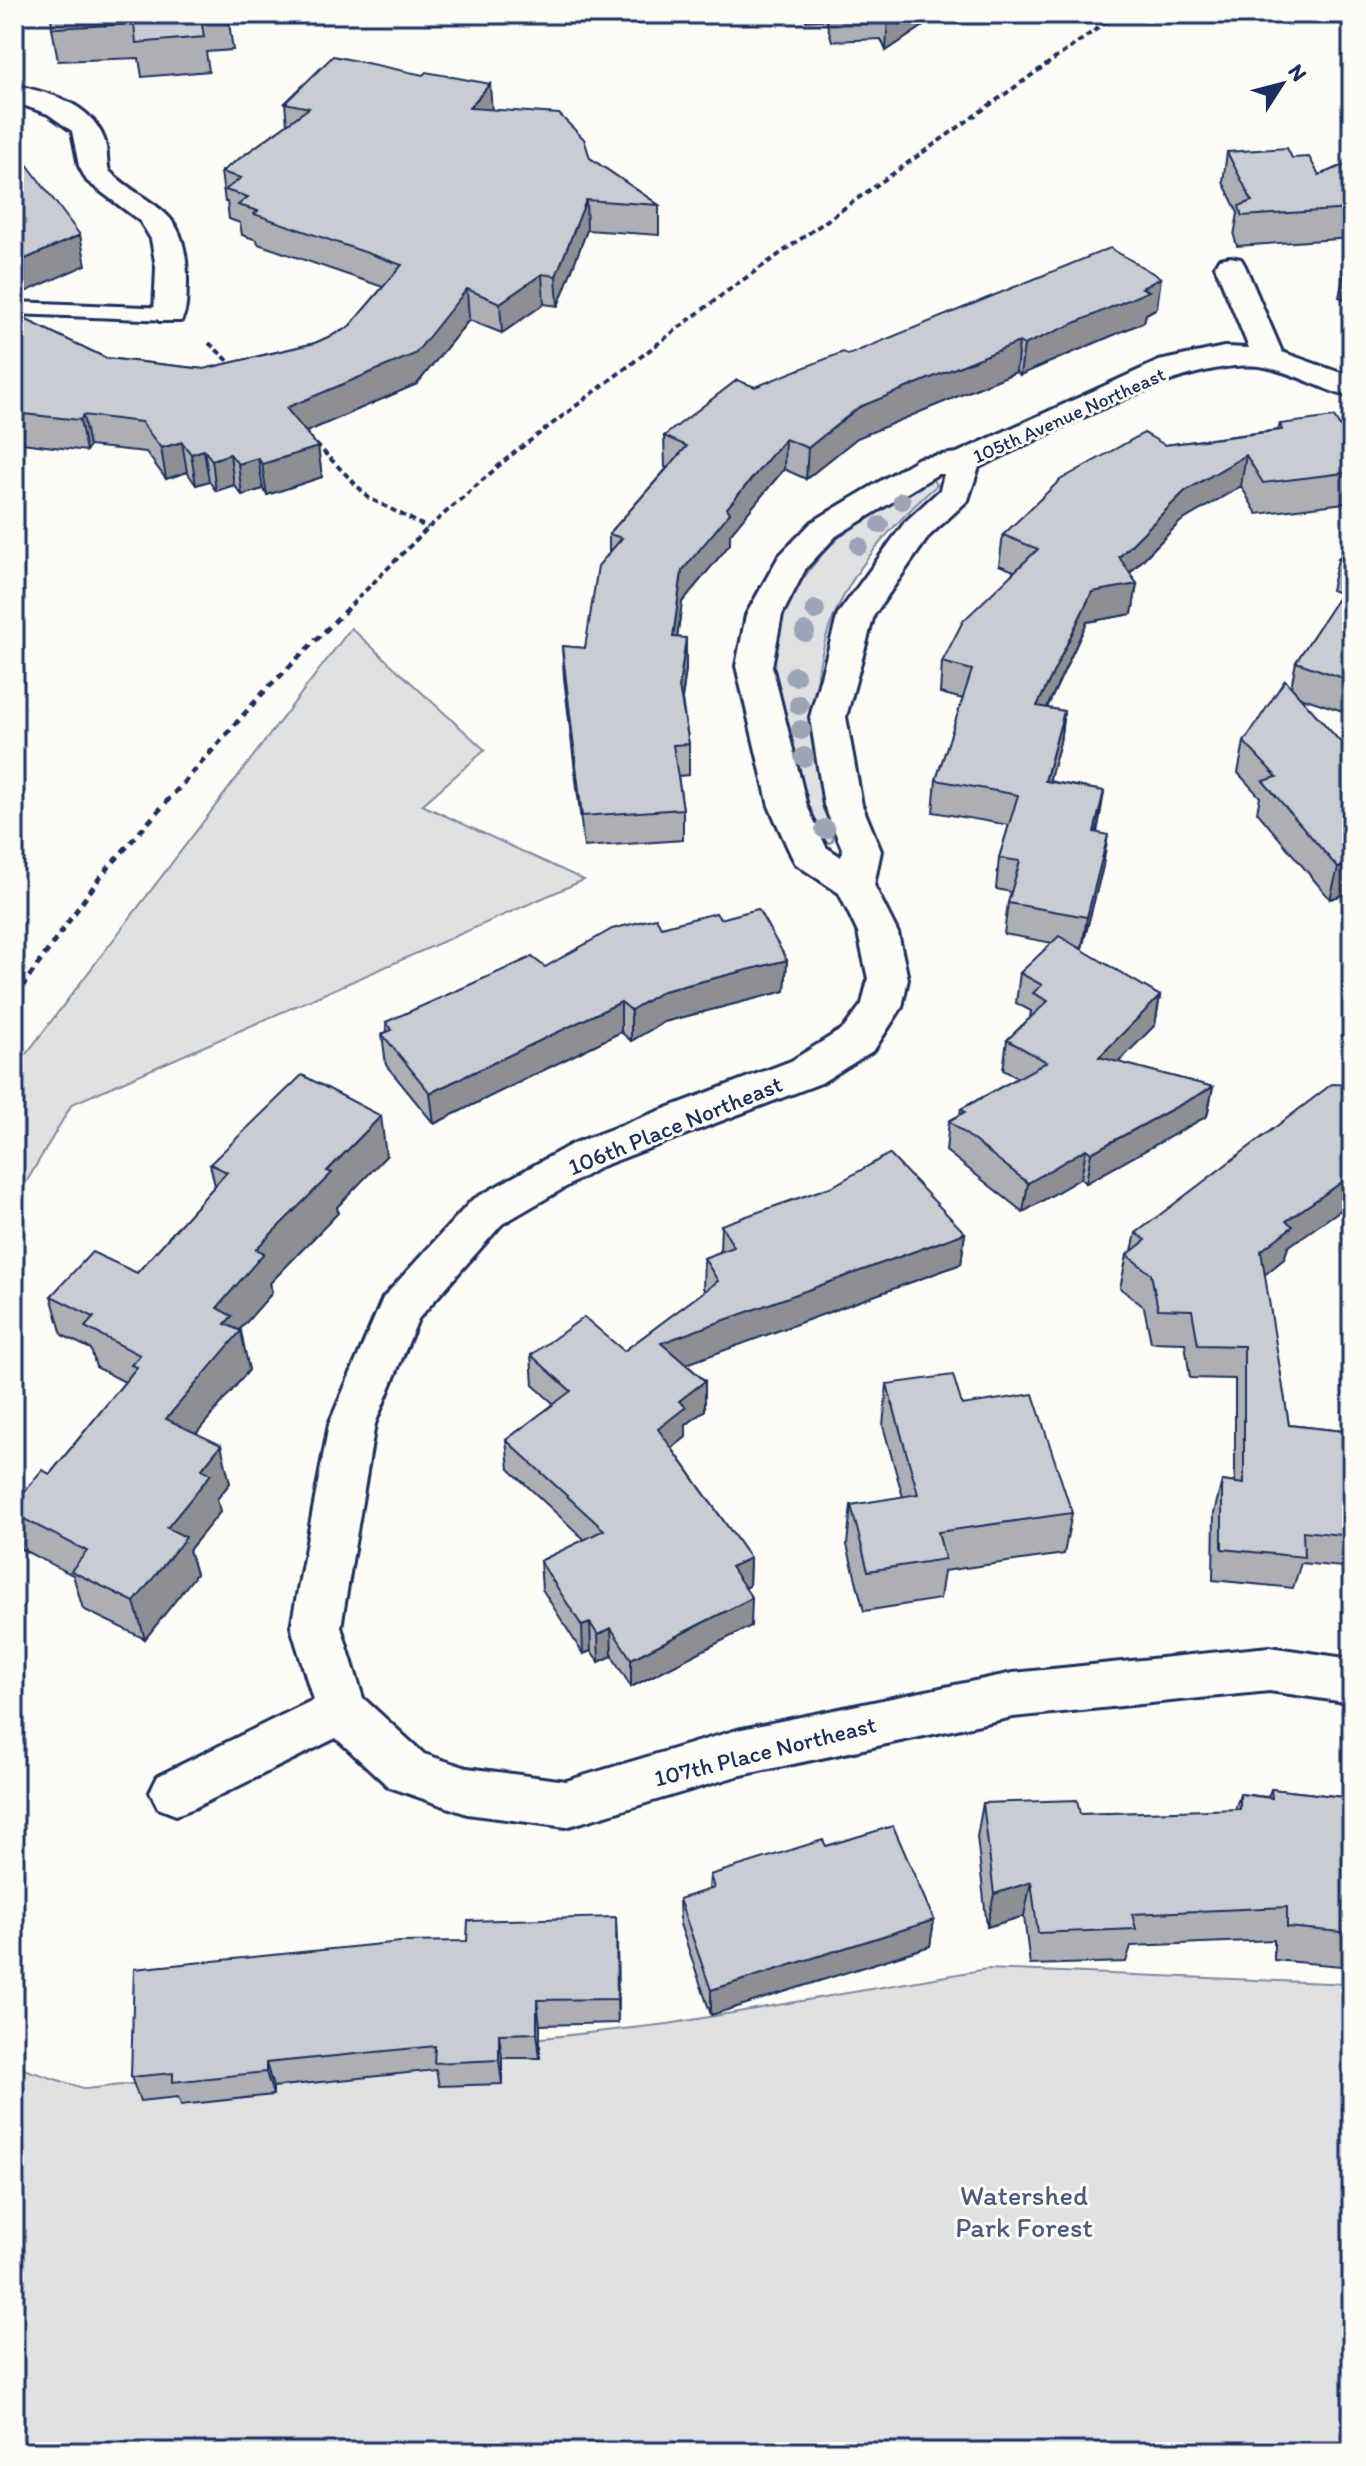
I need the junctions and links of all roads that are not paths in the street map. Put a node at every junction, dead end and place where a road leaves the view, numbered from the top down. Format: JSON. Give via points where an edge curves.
{"nodes":[{"id":1,"x":14,"y":93,"type":"edge"},
{"id":2,"x":1230,"y":266,"type":"dead end"},
{"id":3,"x":14,"y":308,"type":"edge"},
{"id":4,"x":170,"y":314,"type":"joint"},
{"id":5,"x":1269,"y":358,"type":"junction"},
{"id":6,"x":1352,"y":388,"type":"edge"},
{"id":7,"x":964,"y":462,"type":"junction"},
{"id":8,"x":854,"y":885,"type":"junction"},
{"id":9,"x":1352,"y":1681,"type":"edge"},
{"id":10,"x":342,"y":1711,"type":"junction"},
{"id":11,"x":176,"y":1792,"type":"dead end"}],
"edges":[{"from":1,"to":4,"type":"street","via":[[55,106],[80,122],[91,140],[97,175],[148,210],[171,241]]},
{"from":2,"to":5,"type":"street"},
{"from":3,"to":4,"type":"lane"},
{"from":5,"to":6,"type":"street","name":"105th Avenue Northeast"},
{"from":5,"to":7,"type":"street","name":"105th Avenue Northeast","via":[[1224,357],[1170,368]]},
{"from":7,"to":8,"type":"street","name":"105th Avenue Northeast","via":[[956,493],[917,529],[856,614],[828,717],[843,805],[862,851]]},
{"from":7,"to":8,"type":"street","name":"105th Avenue Northeast","via":[[931,465],[913,473],[824,529],[791,563],[764,615],[754,666],[788,806],[810,855]]},
{"from":8,"to":10,"type":"street","name":"106th Place Northeast","via":[[878,933],[888,979],[882,1007],[859,1039],[806,1072],[587,1155],[487,1212],[399,1310],[352,1424],[316,1627]]},
{"from":9,"to":10,"type":"street","name":"107th Place Northeast","via":[[1269,1669],[1013,1695],[737,1753],[566,1804],[467,1791],[407,1771]]},
{"from":10,"to":11,"type":"street"}]}
